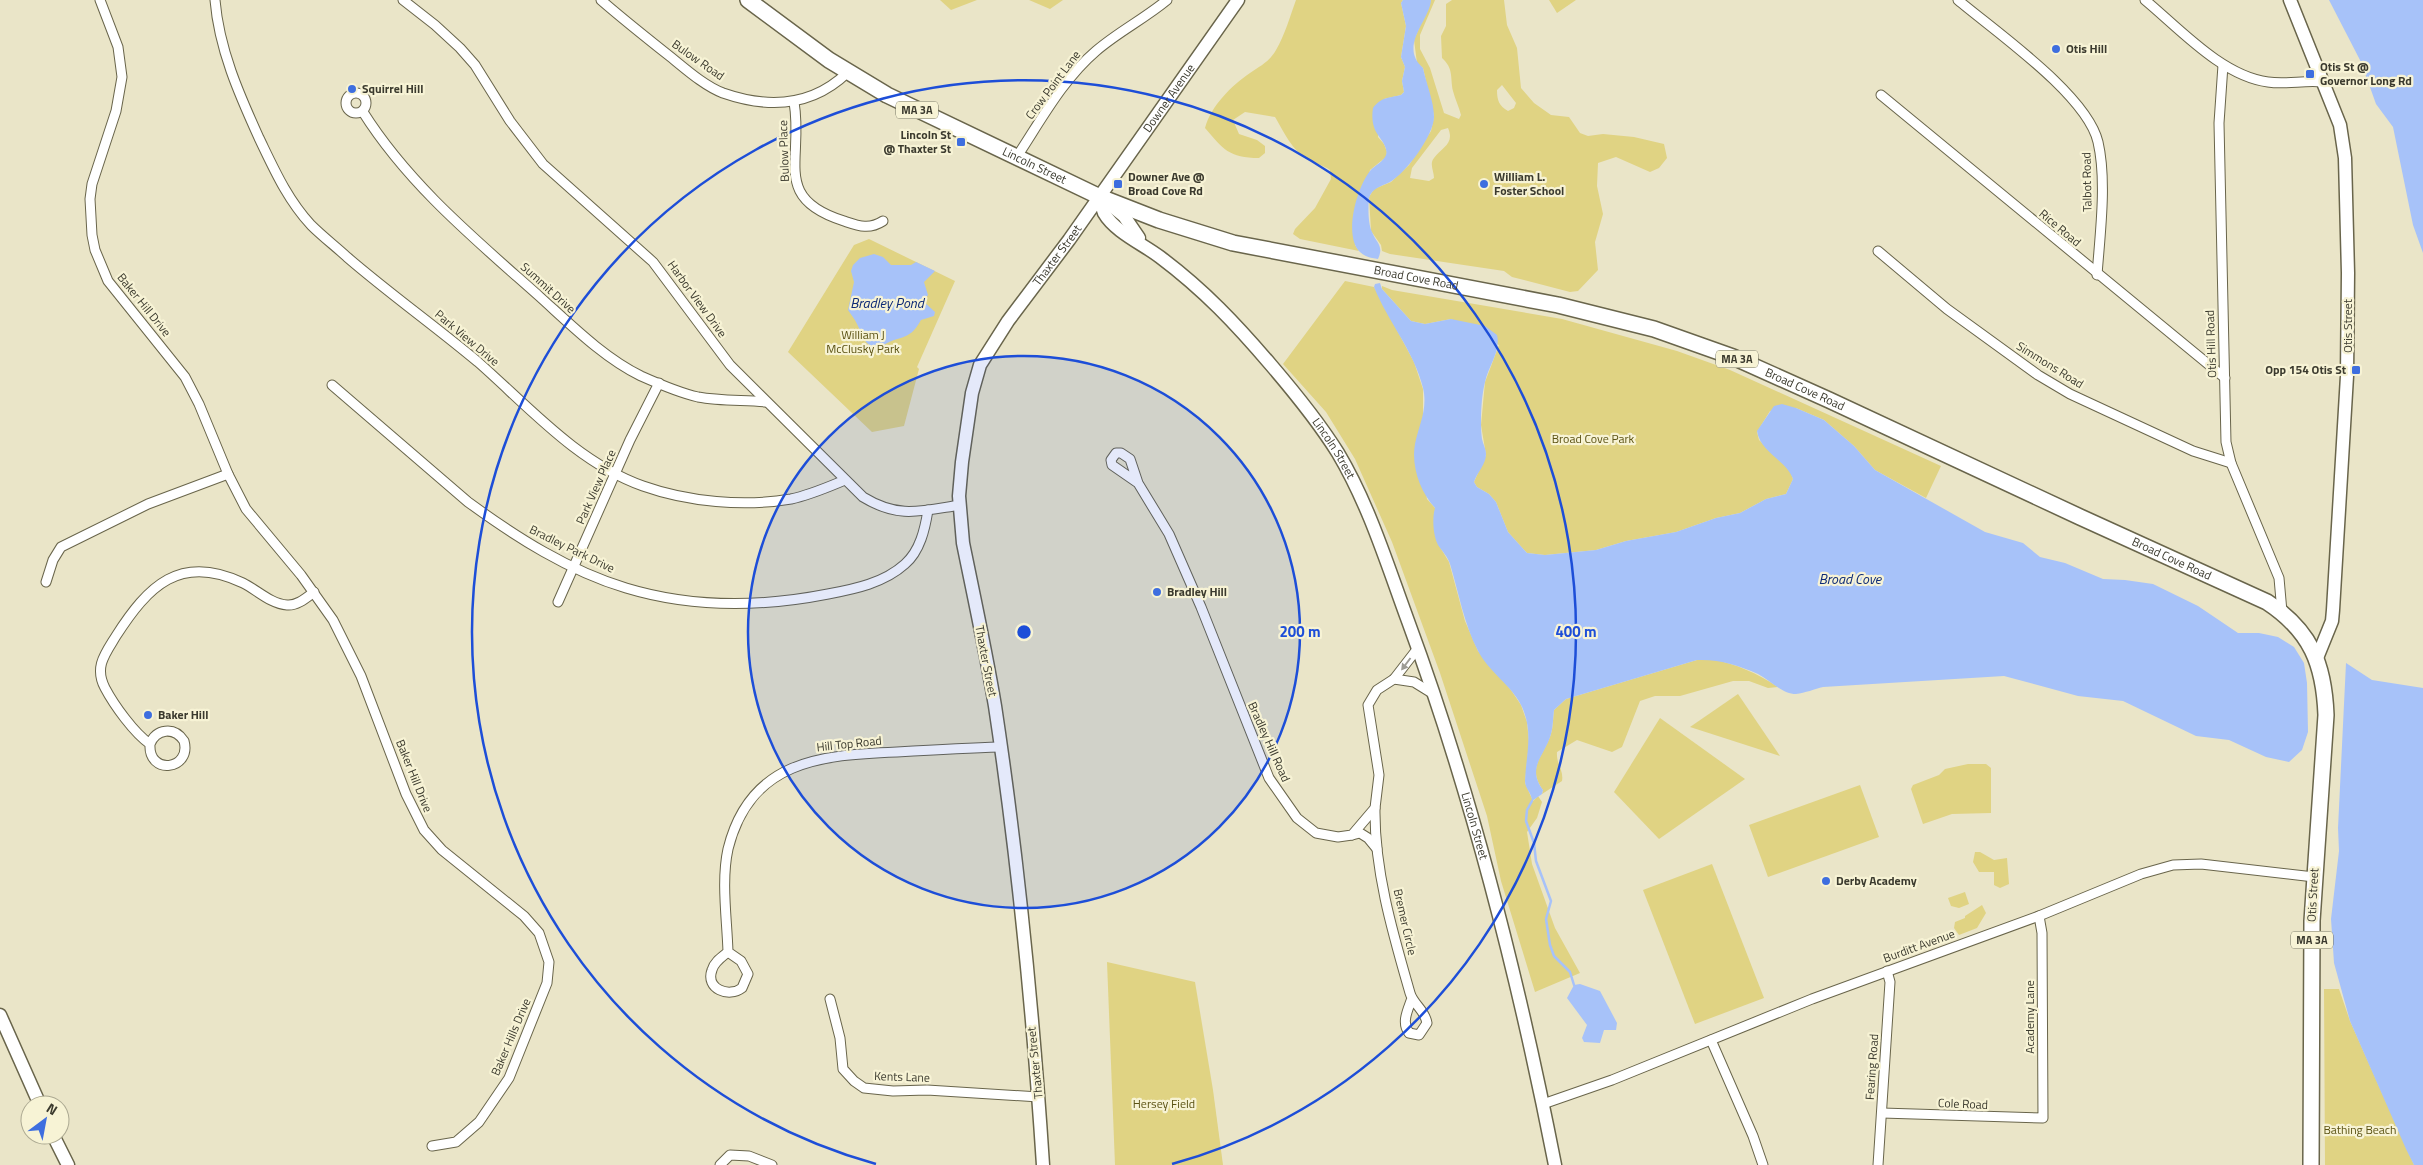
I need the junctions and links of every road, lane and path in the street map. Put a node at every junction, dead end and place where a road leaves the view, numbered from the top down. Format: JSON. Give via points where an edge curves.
{"nodes":[{"id":1,"x":100,"y":0,"type":"edge"},
{"id":2,"x":215,"y":0,"type":"edge"},
{"id":3,"x":403,"y":0,"type":"edge"},
{"id":4,"x":601,"y":0,"type":"edge"},
{"id":5,"x":748,"y":0,"type":"edge"},
{"id":6,"x":1167,"y":0,"type":"edge"},
{"id":7,"x":1238,"y":0,"type":"edge"},
{"id":8,"x":1958,"y":0,"type":"edge"},
{"id":9,"x":2290,"y":0,"type":"edge"},
{"id":10,"x":2150,"y":2,"type":"edge"},
{"id":11,"x":2224,"y":65,"type":"junction"},
{"id":12,"x":848,"y":72,"type":"junction"},
{"id":13,"x":2322,"y":82,"type":"junction"},
{"id":14,"x":1881,"y":95,"type":"dead end"},
{"id":15,"x":794,"y":102,"type":"junction"},
{"id":16,"x":363,"y":112,"type":"dead end"},
{"id":17,"x":1016,"y":158,"type":"junction"},
{"id":18,"x":1100,"y":197,"type":"junction"},
{"id":19,"x":883,"y":221,"type":"dead end"},
{"id":20,"x":1878,"y":251,"type":"dead end"},
{"id":21,"x":2097,"y":274,"type":"junction"},
{"id":22,"x":2225,"y":378,"type":"junction"},
{"id":23,"x":659,"y":383,"type":"junction"},
{"id":24,"x":332,"y":385,"type":"dead end"},
{"id":25,"x":766,"y":402,"type":"junction"},
{"id":26,"x":2230,"y":463,"type":"junction"},
{"id":27,"x":228,"y":474,"type":"junction"},
{"id":28,"x":616,"y":474,"type":"junction"},
{"id":29,"x":845,"y":480,"type":"junction"},
{"id":30,"x":1138,"y":483,"type":"dead end"},
{"id":31,"x":960,"y":505,"type":"junction"},
{"id":32,"x":928,"y":510,"type":"junction"},
{"id":33,"x":575,"y":567,"type":"junction"},
{"id":34,"x":46,"y":582,"type":"dead end"},
{"id":35,"x":314,"y":592,"type":"junction"},
{"id":36,"x":558,"y":602,"type":"dead end"},
{"id":37,"x":2282,"y":612,"type":"junction"},
{"id":38,"x":1418,"y":648,"type":"junction"},
{"id":39,"x":2317,"y":658,"type":"junction"},
{"id":40,"x":1394,"y":679,"type":"junction"},
{"id":41,"x":1436,"y":695,"type":"junction"},
{"id":42,"x":2326,"y":715,"type":"joint"},
{"id":43,"x":150,"y":744,"type":"junction"},
{"id":44,"x":1000,"y":747,"type":"junction"},
{"id":45,"x":1375,"y":808,"type":"junction"},
{"id":46,"x":1352,"y":835,"type":"junction"},
{"id":47,"x":1378,"y":852,"type":"junction"},
{"id":48,"x":2314,"y":876,"type":"junction"},
{"id":49,"x":2038,"y":916,"type":"junction"},
{"id":50,"x":539,"y":933,"type":"joint"},
{"id":51,"x":728,"y":952,"type":"junction"},
{"id":52,"x":1887,"y":971,"type":"junction"},
{"id":53,"x":1412,"y":998,"type":"dead end"},
{"id":54,"x":830,"y":999,"type":"dead end"},
{"id":55,"x":0,"y":1015,"type":"edge"},
{"id":56,"x":1711,"y":1040,"type":"junction"},
{"id":57,"x":36,"y":1095,"type":"edge"},
{"id":58,"x":1039,"y":1097,"type":"junction"},
{"id":59,"x":1543,"y":1104,"type":"junction"},
{"id":60,"x":1882,"y":1113,"type":"junction"},
{"id":61,"x":2043,"y":1118,"type":"joint"},
{"id":62,"x":59,"y":1145,"type":"edge"},
{"id":63,"x":432,"y":1146,"type":"dead end"},
{"id":64,"x":766,"y":1164,"type":"edge"},
{"id":65,"x":68,"y":1165,"type":"edge"},
{"id":66,"x":720,"y":1165,"type":"edge"},
{"id":67,"x":1043,"y":1165,"type":"edge"},
{"id":68,"x":1555,"y":1165,"type":"edge"},
{"id":69,"x":1763,"y":1165,"type":"edge"},
{"id":70,"x":1878,"y":1165,"type":"edge"},
{"id":71,"x":2311,"y":1165,"type":"edge"}],
"edges":[{"from":1,"to":27,"type":"street","name":"Baker Hill Drive","via":[[118,47],[122,77],[116,110],[91,192],[90,216],[95,250],[116,293],[184,377],[199,404]]},
{"from":2,"to":28,"type":"street","name":"Park View Drive","via":[[222,45],[243,103],[275,173],[311,225],[565,439]]},
{"from":3,"to":25,"type":"street","name":"Harbor View Drive","via":[[475,65],[510,121],[543,164],[653,262],[730,365]]},
{"from":4,"to":15,"type":"street","name":"Bulow Road","via":[[694,76],[722,92],[757,101]]},
{"from":5,"to":12,"type":"main road","name":"Lincoln Street","number":"MA 3A"},
{"from":6,"to":17,"type":"street","name":"Crow Point Lane","via":[[1101,47],[1083,64]]},
{"from":7,"to":18,"type":"street","name":"Downer Avenue"},
{"from":8,"to":21,"type":"street","name":"Talbot Road","via":[[2076,102],[2092,126],[2098,141],[2101,178]]},
{"from":9,"to":13,"type":"street","name":"Otis Street"},
{"from":10,"to":11,"type":"street"},
{"from":11,"to":13,"type":"street","via":[[2244,76],[2269,82]]},
{"from":11,"to":22,"type":"street","name":"Otis Hill Road","via":[[2219,123]]},
{"from":12,"to":15,"type":"street","name":"Bulow Road","via":[[824,91]]},
{"from":12,"to":17,"type":"main road","name":"Lincoln Street","number":"MA 3A","via":[[887,95]]},
{"from":13,"to":39,"type":"street","name":"Otis Street","via":[[2340,125],[2345,158],[2348,327],[2332,621]]},
{"from":14,"to":21,"type":"street","name":"Rice Road"},
{"from":15,"to":19,"type":"street","name":"Bulow Place","via":[[797,182],[804,200],[819,212],[864,228]]},
{"from":16,"to":23,"type":"street","name":"Summit Drive","via":[[411,177],[466,231],[578,330],[640,376]]},
{"from":17,"to":18,"type":"main road","name":"Lincoln Street","number":"MA 3A"},
{"from":18,"to":31,"type":"street","name":"Thaxter Street","via":[[1008,321],[980,365],[967,422]]},
{"from":18,"to":37,"type":"main road","name":"Broad Cove Road","number":"MA 3A","via":[[1233,243],[1558,305],[1654,329],[1733,357],[1829,400],[2267,602]]},
{"from":18,"to":38,"type":"street","name":"Lincoln Street","via":[[1104,212],[1116,226],[1198,286],[1220,307],[1298,397],[1327,436],[1366,506]]},
{"from":20,"to":26,"type":"street","name":"Simmons Road","via":[[1947,309],[2038,375],[2070,394],[2193,451]]},
{"from":21,"to":22,"type":"street","name":"Rice Road"},
{"from":22,"to":26,"type":"street","name":"Otis Hill Road","via":[[2226,442]]},
{"from":23,"to":25,"type":"street","name":"Summit Drive","via":[[698,397]]},
{"from":23,"to":28,"type":"street","name":"Park View Place"},
{"from":24,"to":33,"type":"street","name":"Bradley Park Drive","via":[[468,502],[519,536]]},
{"from":25,"to":29,"type":"street","name":"Harbor View Drive"},
{"from":26,"to":37,"type":"street","name":"Otis Hill Road","via":[[2279,578]]},
{"from":27,"to":34,"type":"street","via":[[148,504],[60,547]]},
{"from":27,"to":35,"type":"street","name":"Baker Hill Drive","via":[[252,518]]},
{"from":28,"to":29,"type":"street","name":"Park View Drive","via":[[670,494],[745,502],[792,499]]},
{"from":28,"to":33,"type":"street","name":"Park View Place"},
{"from":29,"to":32,"type":"street","name":"Harbor View Drive","via":[[880,507],[892,511]]},
{"from":30,"to":46,"type":"street","name":"Bradley Hill Road","via":[[1178,553],[1269,778],[1288,807],[1305,825],[1327,836]]},
{"from":31,"to":32,"type":"street","name":"Harbor View Drive"},
{"from":31,"to":44,"type":"street","name":"Thaxter Street","via":[[963,543]]},
{"from":32,"to":33,"type":"street","name":"Bradley Park Drive","via":[[920,543],[905,565],[872,584],[805,599],[731,603],[680,600],[626,588]]},
{"from":33,"to":36,"type":"street","name":"Park View Place"},
{"from":35,"to":43,"type":"street","via":[[288,606],[231,578],[200,573],[170,578],[146,594],[102,658],[99,676],[106,691]]},
{"from":35,"to":50,"type":"street","name":"Baker Hill Drive","via":[[333,620],[361,676],[406,794],[424,830],[447,855],[511,904]]},
{"from":37,"to":39,"type":"main road","name":"Broad Cove Road","number":"MA 3A","via":[[2306,638]]},
{"from":38,"to":40,"type":"street","one_way":true},
{"from":38,"to":41,"type":"street","name":"Lincoln Street"},
{"from":39,"to":42,"type":"main road","name":"Broad Cove Road","number":"MA 3A","via":[[2325,689]]},
{"from":40,"to":41,"type":"street","via":[[1414,682]]},
{"from":40,"to":45,"type":"street","via":[[1377,690],[1368,705],[1379,775]]},
{"from":41,"to":59,"type":"street","name":"Lincoln Street","via":[[1505,937]]},
{"from":42,"to":48,"type":"main road","name":"Otis Street","number":"MA 3A"},
{"from":43,"to":43,"type":"street","via":[[152,758],[165,766],[179,762],[185,754],[184,740],[174,732],[156,734]]},
{"from":44,"to":51,"type":"street","name":"Hill Top Road","via":[[847,754],[818,758],[780,774],[752,800],[733,834],[726,868]]},
{"from":44,"to":58,"type":"street","name":"Thaxter Street"},
{"from":45,"to":46,"type":"street"},
{"from":45,"to":47,"type":"street","name":"Bremer Circle"},
{"from":46,"to":47,"type":"street","via":[[1360,833],[1368,838]]},
{"from":47,"to":53,"type":"street","name":"Bremer Circle"},
{"from":48,"to":49,"type":"street","name":"Burditt Avenue","via":[[2201,864],[2173,865],[2135,876]]},
{"from":48,"to":71,"type":"main road","name":"Otis Street","number":"MA 3A"},
{"from":49,"to":52,"type":"street","name":"Burditt Avenue"},
{"from":49,"to":61,"type":"street","name":"Academy Lane","via":[[2042,934]]},
{"from":50,"to":63,"type":"street","name":"Baker Hills Drive","via":[[549,962],[547,983],[509,1078],[470,1130],[456,1142]]},
{"from":51,"to":51,"type":"street","via":[[715,963],[711,978],[714,986],[729,994],[742,988],[748,974],[741,961]]},
{"from":52,"to":56,"type":"street","name":"Burditt Avenue"},
{"from":52,"to":60,"type":"street","name":"Fearing Road","via":[[1890,982]]},
{"from":54,"to":58,"type":"street","name":"Kents Lane","via":[[840,1038],[843,1068],[864,1088]]},
{"from":55,"to":57,"type":"street"},
{"from":56,"to":59,"type":"street","name":"Burditt Avenue"},
{"from":56,"to":69,"type":"street"},
{"from":58,"to":67,"type":"street","name":"Thaxter Street"},
{"from":59,"to":68,"type":"street","name":"Lincoln Street"},
{"from":60,"to":61,"type":"street","name":"Cole Road"},
{"from":60,"to":70,"type":"street","name":"Fearing Road"},
{"from":62,"to":65,"type":"street"},
{"from":64,"to":66,"type":"street","via":[[749,1156],[730,1155]]}]}
